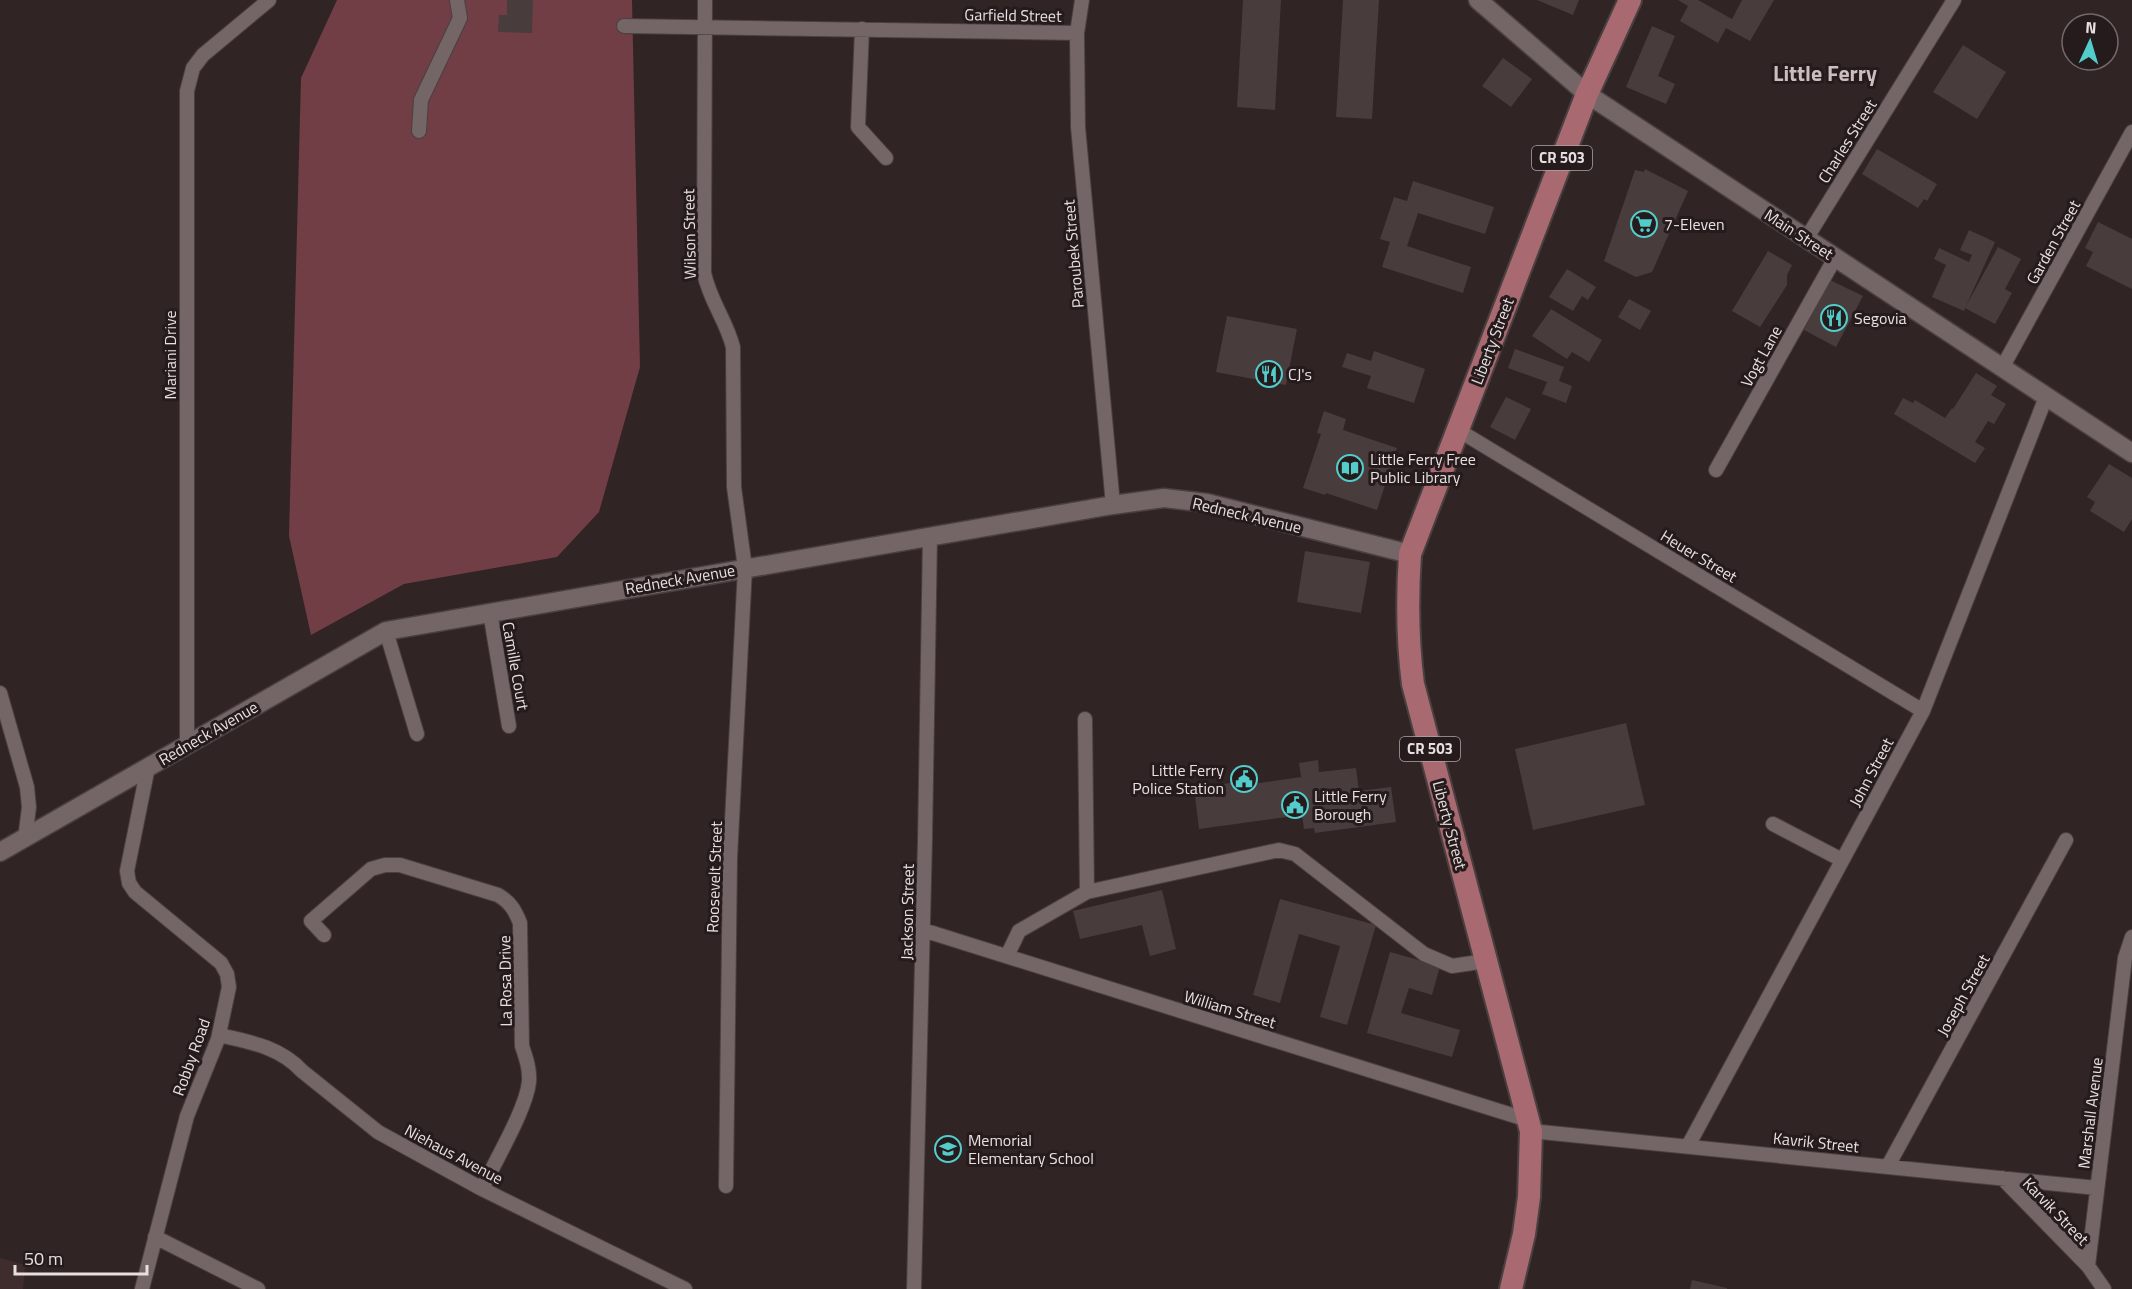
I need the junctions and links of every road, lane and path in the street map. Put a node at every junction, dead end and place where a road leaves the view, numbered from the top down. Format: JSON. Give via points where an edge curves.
{"nodes":[{"id":1,"x":269,"y":0,"type":"edge"},
{"id":2,"x":457,"y":0,"type":"edge"},
{"id":3,"x":705,"y":0,"type":"edge"},
{"id":4,"x":1082,"y":0,"type":"edge"},
{"id":5,"x":1478,"y":0,"type":"edge"},
{"id":6,"x":1630,"y":0,"type":"edge"},
{"id":7,"x":1954,"y":0,"type":"edge"},
{"id":8,"x":624,"y":26,"type":"dead end"},
{"id":9,"x":705,"y":27,"type":"junction"},
{"id":10,"x":862,"y":30,"type":"junction"},
{"id":11,"x":1077,"y":33,"type":"junction"},
{"id":12,"x":1587,"y":94,"type":"junction"},
{"id":13,"x":419,"y":131,"type":"dead end"},
{"id":14,"x":2132,"y":132,"type":"edge"},
{"id":15,"x":886,"y":158,"type":"dead end"},
{"id":16,"x":1806,"y":239,"type":"junction"},
{"id":17,"x":1835,"y":258,"type":"junction"},
{"id":18,"x":2002,"y":368,"type":"junction"},
{"id":19,"x":2046,"y":397,"type":"junction"},
{"id":20,"x":1458,"y":430,"type":"junction"},
{"id":21,"x":2132,"y":453,"type":"edge"},
{"id":22,"x":1716,"y":470,"type":"dead end"},
{"id":23,"x":1113,"y":505,"type":"junction"},
{"id":24,"x":930,"y":537,"type":"junction"},
{"id":25,"x":1410,"y":554,"type":"junction"},
{"id":26,"x":745,"y":568,"type":"junction"},
{"id":27,"x":490,"y":612,"type":"junction"},
{"id":28,"x":386,"y":630,"type":"junction"},
{"id":29,"x":0,"y":693,"type":"edge"},
{"id":30,"x":1923,"y":711,"type":"junction"},
{"id":31,"x":1085,"y":718,"type":"dead end"},
{"id":32,"x":509,"y":726,"type":"dead end"},
{"id":33,"x":417,"y":734,"type":"dead end"},
{"id":34,"x":187,"y":745,"type":"junction"},
{"id":35,"x":148,"y":767,"type":"junction"},
{"id":36,"x":1773,"y":824,"type":"dead end"},
{"id":37,"x":24,"y":839,"type":"junction"},
{"id":38,"x":2066,"y":840,"type":"dead end"},
{"id":39,"x":0,"y":852,"type":"edge"},
{"id":40,"x":1842,"y":860,"type":"junction"},
{"id":41,"x":1087,"y":892,"type":"junction"},
{"id":42,"x":923,"y":930,"type":"junction"},
{"id":43,"x":324,"y":935,"type":"dead end"},
{"id":44,"x":2132,"y":938,"type":"edge"},
{"id":45,"x":1007,"y":956,"type":"junction"},
{"id":46,"x":1486,"y":961,"type":"junction"},
{"id":47,"x":219,"y":1035,"type":"junction"},
{"id":48,"x":1529,"y":1126,"type":"junction"},
{"id":49,"x":1688,"y":1146,"type":"junction"},
{"id":50,"x":1888,"y":1166,"type":"junction"},
{"id":51,"x":2002,"y":1178,"type":"junction"},
{"id":52,"x":726,"y":1186,"type":"dead end"},
{"id":53,"x":2097,"y":1188,"type":"junction"},
{"id":54,"x":482,"y":1189,"type":"junction"},
{"id":55,"x":155,"y":1237,"type":"junction"},
{"id":56,"x":2088,"y":1266,"type":"junction"},
{"id":57,"x":142,"y":1289,"type":"edge"},
{"id":58,"x":258,"y":1289,"type":"edge"},
{"id":59,"x":685,"y":1289,"type":"edge"},
{"id":60,"x":914,"y":1289,"type":"edge"},
{"id":61,"x":1511,"y":1289,"type":"edge"},
{"id":62,"x":2104,"y":1289,"type":"edge"}],
"edges":[{"from":1,"to":34,"type":"street","name":"Mariani Drive","via":[[203,55],[193,68],[187,91]]},
{"from":2,"to":13,"type":"street","via":[[460,18],[421,100]]},
{"from":3,"to":9,"type":"street","name":"Wilson Street"},
{"from":4,"to":11,"type":"street","name":"Paroubek Street"},
{"from":5,"to":12,"type":"street","name":"Main Street"},
{"from":6,"to":12,"type":"main road","name":"Liberty Street","number":"CR 503"},
{"from":7,"to":16,"type":"street","name":"Charles Street"},
{"from":8,"to":9,"type":"street","name":"Garfield Street"},
{"from":9,"to":10,"type":"street","name":"Garfield Street"},
{"from":9,"to":26,"type":"street","name":"Wilson Street","via":[[704,273],[708,291],[734,347],[734,487]]},
{"from":10,"to":11,"type":"street","name":"Garfield Street"},
{"from":10,"to":15,"type":"street","via":[[858,127]]},
{"from":11,"to":23,"type":"street","name":"Paroubek Street","via":[[1078,127]]},
{"from":12,"to":16,"type":"street","name":"Main Street"},
{"from":12,"to":20,"type":"main road","name":"Liberty Street","number":"CR 503"},
{"from":14,"to":18,"type":"street","name":"Garden Street"},
{"from":16,"to":17,"type":"street","name":"Main Street"},
{"from":17,"to":18,"type":"street","name":"Main Street"},
{"from":17,"to":22,"type":"street","name":"Vogt Lane"},
{"from":18,"to":19,"type":"street","name":"Main Street"},
{"from":19,"to":21,"type":"street","name":"Main Street"},
{"from":19,"to":30,"type":"street","name":"John Street"},
{"from":20,"to":25,"type":"main road","name":"Liberty Street","number":"CR 503"},
{"from":20,"to":30,"type":"street","name":"Heuer Street"},
{"from":23,"to":24,"type":"street","name":"Redneck Avenue"},
{"from":23,"to":25,"type":"street","name":"Redneck Avenue","via":[[1164,498],[1207,503]]},
{"from":24,"to":26,"type":"street","name":"Redneck Avenue"},
{"from":24,"to":42,"type":"street","name":"Jackson Street"},
{"from":25,"to":46,"type":"main road","name":"Liberty Street","number":"CR 503","via":[[1407,607],[1413,684]]},
{"from":26,"to":27,"type":"street","name":"Redneck Avenue"},
{"from":26,"to":52,"type":"street","name":"Roosevelt Street","via":[[730,859]]},
{"from":27,"to":28,"type":"street","name":"Redneck Avenue"},
{"from":27,"to":32,"type":"street","name":"Camille Court"},
{"from":28,"to":33,"type":"street"},
{"from":28,"to":34,"type":"street","name":"Redneck Avenue"},
{"from":29,"to":37,"type":"street","via":[[27,787],[29,807]]},
{"from":30,"to":40,"type":"street","name":"John Street"},
{"from":31,"to":41,"type":"street"},
{"from":34,"to":35,"type":"street","name":"Redneck Avenue"},
{"from":35,"to":37,"type":"street","name":"Redneck Avenue"},
{"from":35,"to":47,"type":"street","name":"Robby Road","via":[[127,872],[129,883],[221,963],[229,987]]},
{"from":36,"to":40,"type":"street"},
{"from":37,"to":39,"type":"street","name":"Redneck Avenue"},
{"from":38,"to":50,"type":"street","name":"Joseph Street"},
{"from":40,"to":49,"type":"street","name":"John Street"},
{"from":41,"to":45,"type":"street","via":[[1019,931]]},
{"from":41,"to":46,"type":"street","via":[[1279,850],[1295,854],[1424,954],[1452,966]]},
{"from":42,"to":45,"type":"street","name":"William Street"},
{"from":42,"to":60,"type":"street","name":"Jackson Street"},
{"from":43,"to":54,"type":"street","name":"La Rosa Drive","via":[[311,921],[371,869],[385,865],[400,865],[498,895],[516,910],[520,923],[522,1046],[529,1081],[525,1101]]},
{"from":44,"to":53,"type":"street","name":"Marshall Avenue","via":[[2125,958]]},
{"from":45,"to":48,"type":"street","name":"William Street"},
{"from":46,"to":48,"type":"main road","name":"Liberty Street","number":"CR 503"},
{"from":47,"to":54,"type":"street","name":"Niehaus Avenue","via":[[277,1051],[378,1132]]},
{"from":47,"to":55,"type":"street","name":"Robby Road","via":[[187,1116]]},
{"from":48,"to":49,"type":"street","name":"Kavrik Street"},
{"from":48,"to":61,"type":"main road","name":"Liberty Street","number":"CR 503","via":[[1529,1197]]},
{"from":49,"to":50,"type":"street","name":"Kavrik Street"},
{"from":50,"to":51,"type":"street","name":"Kavrik Street"},
{"from":51,"to":53,"type":"street","name":"Kavrik Street"},
{"from":51,"to":56,"type":"street","name":"Karvik Street"},
{"from":53,"to":56,"type":"street","name":"Marshall Avenue"},
{"from":54,"to":59,"type":"street","name":"Niehaus Avenue"},
{"from":55,"to":57,"type":"street","name":"Robby Road"},
{"from":55,"to":58,"type":"street"},
{"from":56,"to":62,"type":"street"}]}
